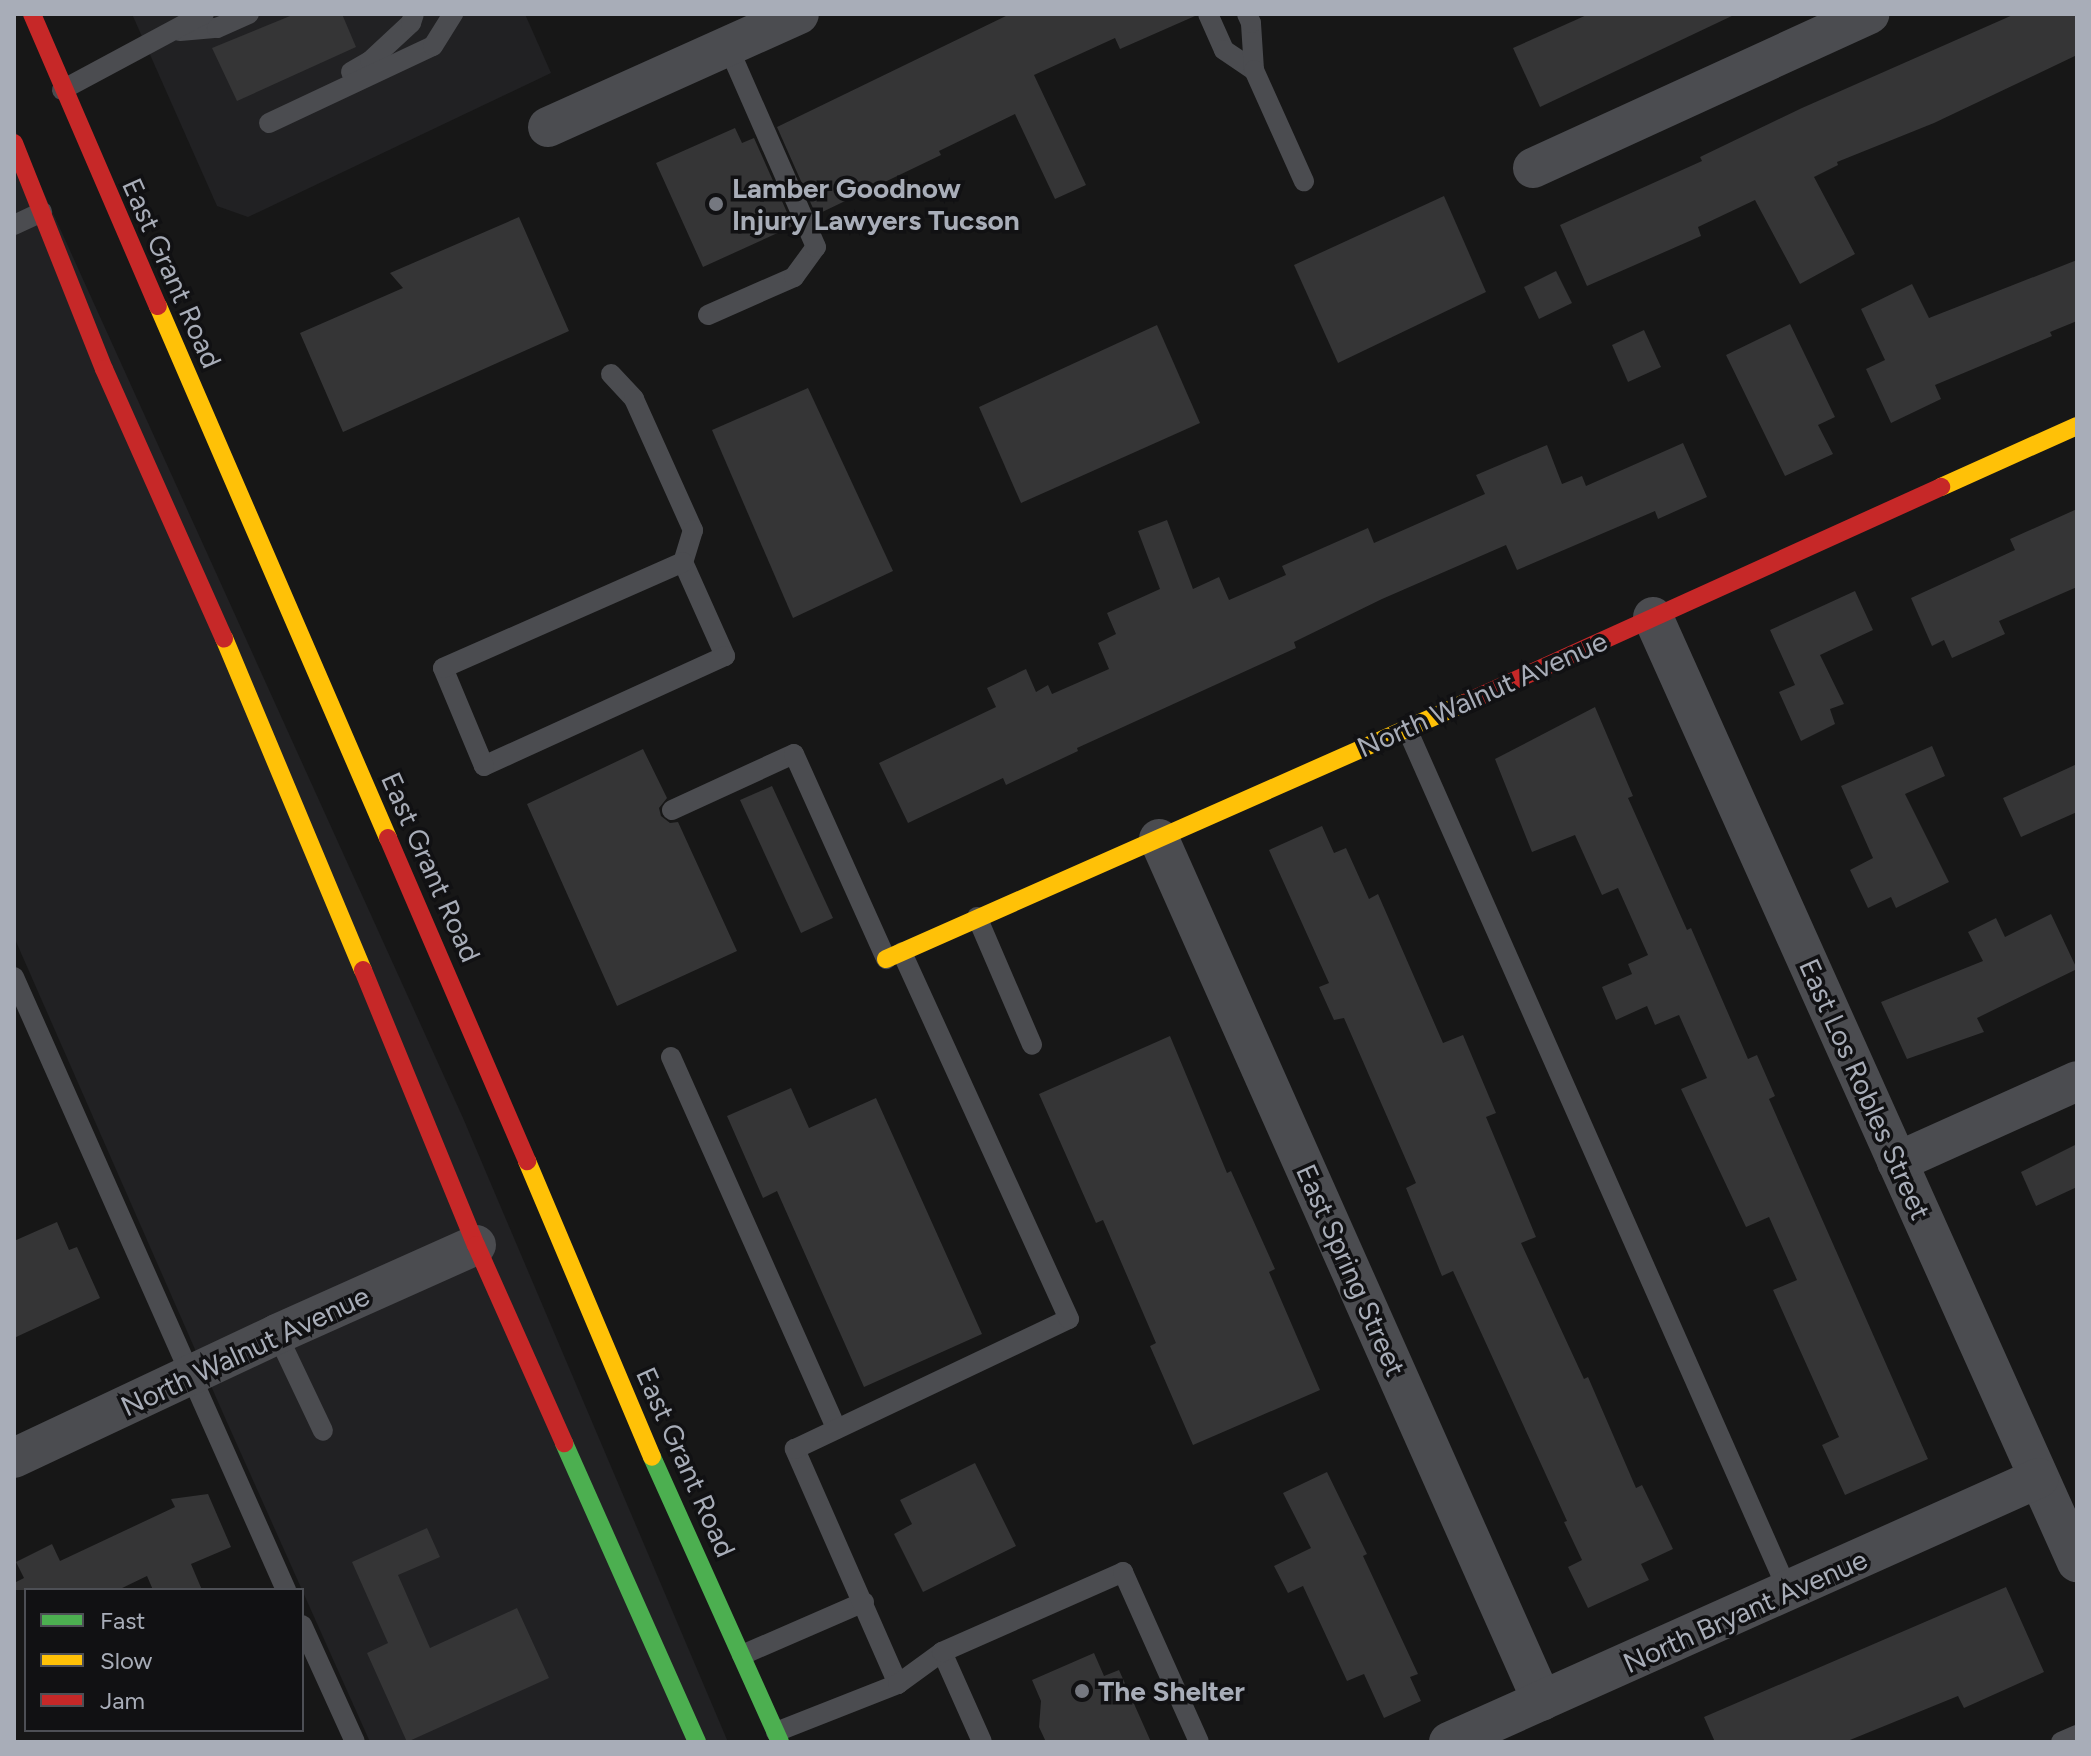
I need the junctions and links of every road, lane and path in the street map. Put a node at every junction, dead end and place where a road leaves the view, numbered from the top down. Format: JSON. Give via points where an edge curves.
{"nodes":[{"id":1,"x":32,"y":14,"type":"edge"},
{"id":2,"x":204,"y":14,"type":"edge"},
{"id":3,"x":249,"y":14,"type":"edge"},
{"id":4,"x":414,"y":14,"type":"edge"},
{"id":5,"x":453,"y":14,"type":"edge"},
{"id":6,"x":799,"y":14,"type":"edge"},
{"id":7,"x":1208,"y":14,"type":"edge"},
{"id":8,"x":1247,"y":14,"type":"edge"},
{"id":9,"x":1869,"y":14,"type":"edge"},
{"id":10,"x":167,"y":32,"type":"junction"},
{"id":11,"x":728,"y":47,"type":"junction"},
{"id":12,"x":1254,"y":70,"type":"junction"},
{"id":13,"x":62,"y":90,"type":"junction"},
{"id":14,"x":548,"y":127,"type":"dead end"},
{"id":15,"x":14,"y":143,"type":"edge"},
{"id":16,"x":1533,"y":168,"type":"dead end"},
{"id":17,"x":1304,"y":181,"type":"dead end"},
{"id":18,"x":42,"y":212,"type":"junction"},
{"id":19,"x":14,"y":225,"type":"edge"},
{"id":20,"x":708,"y":315,"type":"dead end"},
{"id":21,"x":611,"y":374,"type":"dead end"},
{"id":22,"x":2077,"y":426,"type":"edge"},
{"id":23,"x":683,"y":562,"type":"junction"},
{"id":24,"x":1653,"y":617,"type":"junction"},
{"id":25,"x":1407,"y":729,"type":"junction"},
{"id":26,"x":672,"y":810,"type":"dead end"},
{"id":27,"x":1159,"y":839,"type":"junction"},
{"id":28,"x":977,"y":917,"type":"junction"},
{"id":29,"x":894,"y":955,"type":"junction"},
{"id":30,"x":14,"y":977,"type":"edge"},
{"id":31,"x":1032,"y":1045,"type":"dead end"},
{"id":32,"x":671,"y":1057,"type":"dead end"},
{"id":33,"x":2077,"y":1081,"type":"edge"},
{"id":34,"x":1897,"y":1162,"type":"junction"},
{"id":35,"x":476,"y":1245,"type":"junction"},
{"id":36,"x":277,"y":1334,"type":"junction"},
{"id":37,"x":192,"y":1375,"type":"junction"},
{"id":38,"x":837,"y":1429,"type":"junction"},
{"id":39,"x":323,"y":1431,"type":"dead end"},
{"id":40,"x":14,"y":1458,"type":"edge"},
{"id":41,"x":2039,"y":1478,"type":"junction"},
{"id":42,"x":2077,"y":1562,"type":"edge"},
{"id":43,"x":285,"y":1588,"type":"edge"},
{"id":44,"x":1789,"y":1593,"type":"junction"},
{"id":45,"x":864,"y":1602,"type":"junction"},
{"id":46,"x":304,"y":1629,"type":"edge"},
{"id":47,"x":942,"y":1652,"type":"junction"},
{"id":48,"x":742,"y":1655,"type":"junction"},
{"id":49,"x":898,"y":1684,"type":"junction"},
{"id":50,"x":1542,"y":1701,"type":"junction"},
{"id":51,"x":2077,"y":1735,"type":"edge"},
{"id":52,"x":778,"y":1737,"type":"edge"},
{"id":53,"x":355,"y":1742,"type":"edge"},
{"id":54,"x":697,"y":1742,"type":"edge"},
{"id":55,"x":982,"y":1742,"type":"edge"},
{"id":56,"x":1199,"y":1742,"type":"edge"},
{"id":57,"x":1449,"y":1742,"type":"edge"},
{"id":58,"x":2061,"y":1742,"type":"edge"}],
"edges":[{"from":1,"to":13,"type":"main road","name":"East Grant Road"},
{"from":2,"to":10,"type":"lane"},
{"from":3,"to":10,"type":"lane","via":[[217,28]]},
{"from":4,"to":5,"type":"lane","via":[[370,61],[269,123],[433,46]]},
{"from":6,"to":11,"type":"street"},
{"from":7,"to":12,"type":"lane","via":[[1224,50]]},
{"from":8,"to":12,"type":"lane"},
{"from":9,"to":16,"type":"street"},
{"from":10,"to":13,"type":"lane"},
{"from":11,"to":14,"type":"street"},
{"from":11,"to":20,"type":"lane","via":[[816,247],[794,277]]},
{"from":12,"to":17,"type":"lane"},
{"from":13,"to":48,"type":"main road","name":"East Grant Road","via":[[618,1380]]},
{"from":15,"to":18,"type":"main road"},
{"from":18,"to":19,"type":"lane"},
{"from":18,"to":35,"type":"main road","via":[[104,369],[253,703]]},
{"from":21,"to":23,"type":"lane","via":[[634,399],[693,530]]},
{"from":22,"to":24,"type":"main road","name":"North Walnut Avenue"},
{"from":23,"to":23,"type":"lane","via":[[725,656],[484,766],[443,668]]},
{"from":24,"to":25,"type":"main road","name":"North Walnut Avenue"},
{"from":24,"to":34,"type":"street","name":"East Los Robles Street"},
{"from":25,"to":27,"type":"main road","name":"North Walnut Avenue"},
{"from":25,"to":44,"type":"lane"},
{"from":26,"to":29,"type":"lane","via":[[794,754]]},
{"from":27,"to":28,"type":"main road","name":"North Walnut Avenue"},
{"from":27,"to":50,"type":"street","name":"East Spring Street"},
{"from":28,"to":29,"type":"main road","name":"North Walnut Avenue"},
{"from":28,"to":31,"type":"lane"},
{"from":29,"to":38,"type":"lane","via":[[1069,1319]]},
{"from":30,"to":37,"type":"lane"},
{"from":32,"to":38,"type":"lane"},
{"from":33,"to":34,"type":"street"},
{"from":34,"to":41,"type":"street","name":"East Los Robles Street"},
{"from":35,"to":36,"type":"street","name":"North Walnut Avenue"},
{"from":35,"to":54,"type":"main road"},
{"from":36,"to":37,"type":"street","name":"North Walnut Avenue"},
{"from":36,"to":39,"type":"lane"},
{"from":37,"to":40,"type":"street","name":"North Walnut Avenue"},
{"from":37,"to":43,"type":"lane"},
{"from":38,"to":45,"type":"lane","via":[[795,1449]]},
{"from":41,"to":42,"type":"street","name":"East Los Robles Street"},
{"from":41,"to":44,"type":"street","name":"North Bryant Avenue"},
{"from":44,"to":50,"type":"street","name":"North Bryant Avenue"},
{"from":45,"to":48,"type":"lane"},
{"from":45,"to":49,"type":"lane"},
{"from":46,"to":53,"type":"lane"},
{"from":47,"to":49,"type":"lane"},
{"from":47,"to":55,"type":"lane"},
{"from":47,"to":56,"type":"lane","via":[[1123,1572]]},
{"from":48,"to":52,"type":"main road","name":"East Grant Road"},
{"from":49,"to":52,"type":"lane"},
{"from":50,"to":57,"type":"street","name":"North Bryant Avenue"},
{"from":51,"to":58,"type":"lane"}]}
